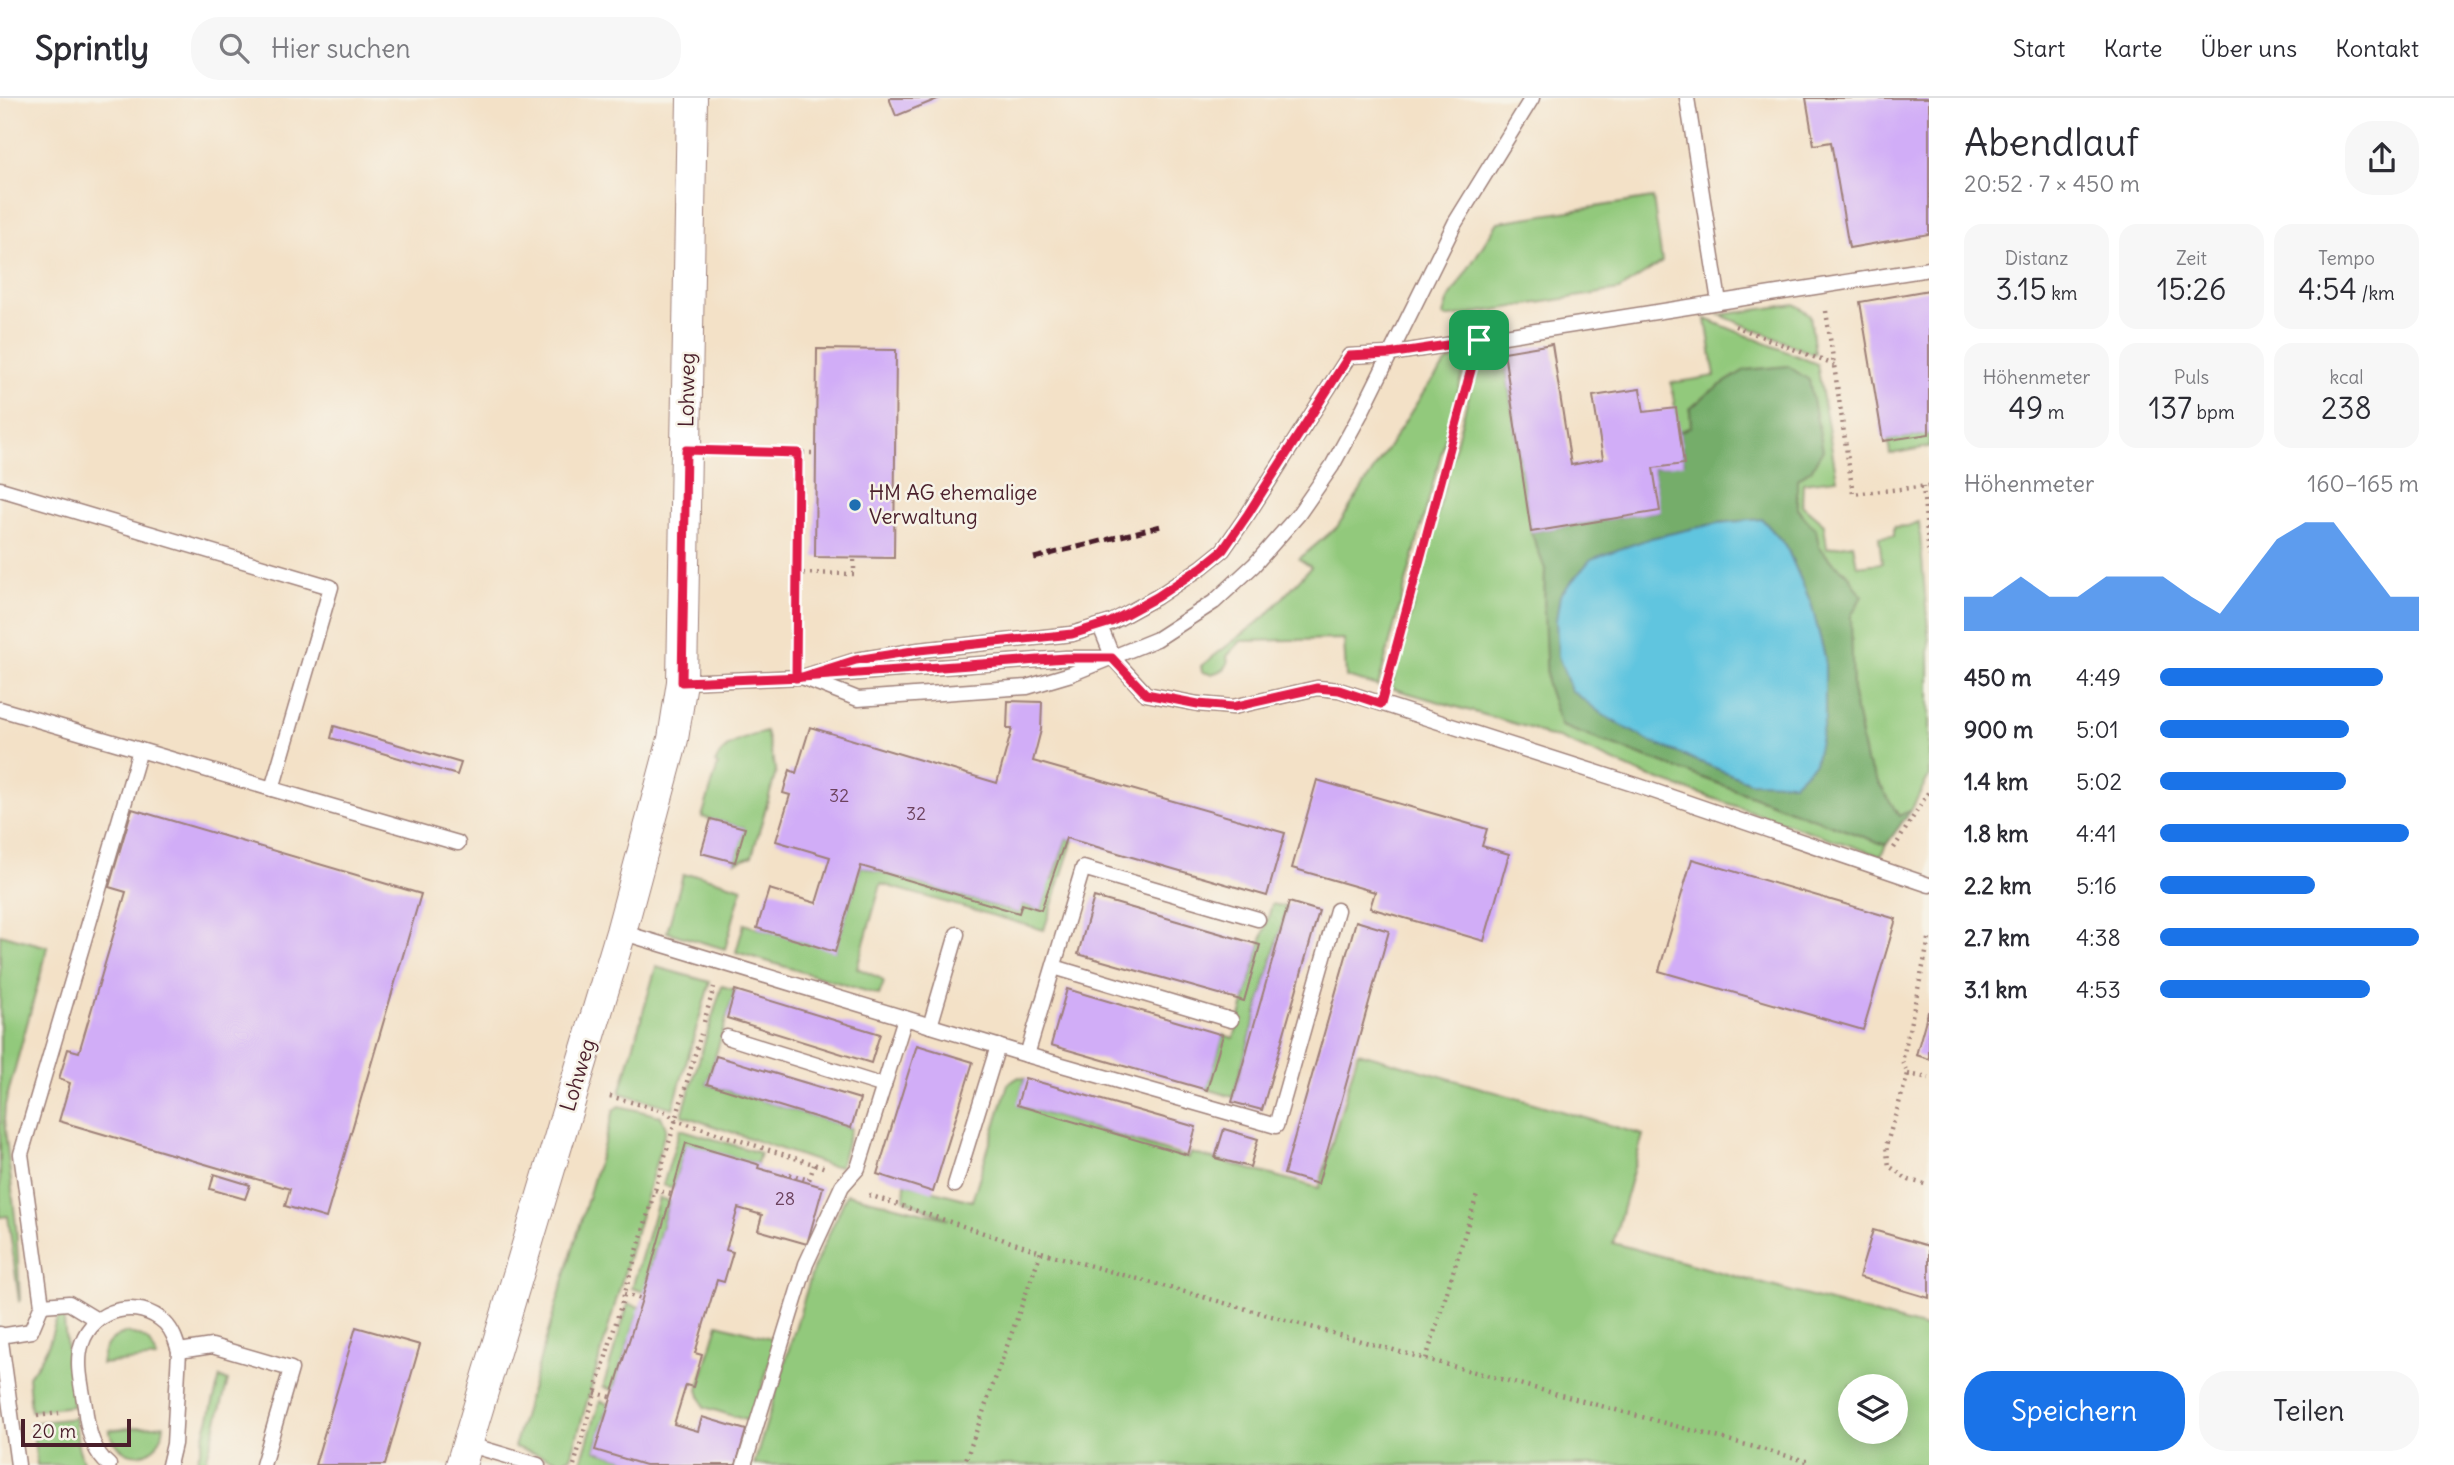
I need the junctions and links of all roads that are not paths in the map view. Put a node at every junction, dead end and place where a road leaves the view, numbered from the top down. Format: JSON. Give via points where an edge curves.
{"nodes":[{"id":1,"x":692,"y":98,"type":"edge"},
{"id":2,"x":1532,"y":98,"type":"edge"},
{"id":3,"x":1687,"y":98,"type":"edge"},
{"id":4,"x":1929,"y":269,"type":"edge"},
{"id":5,"x":1719,"y":302,"type":"junction"},
{"id":6,"x":1389,"y":354,"type":"junction"},
{"id":7,"x":0,"y":489,"type":"edge"},
{"id":8,"x":1100,"y":625,"type":"junction"},
{"id":9,"x":1112,"y":658,"type":"junction"},
{"id":10,"x":799,"y":678,"type":"junction"},
{"id":11,"x":682,"y":682,"type":"junction"},
{"id":12,"x":0,"y":709,"type":"edge"},
{"id":13,"x":140,"y":750,"type":"junction"},
{"id":14,"x":272,"y":789,"type":"junction"},
{"id":15,"x":458,"y":844,"type":"dead end"},
{"id":16,"x":1929,"y":885,"type":"edge"},
{"id":17,"x":1337,"y":910,"type":"dead end"},
{"id":18,"x":1258,"y":919,"type":"dead end"},
{"id":19,"x":621,"y":932,"type":"junction"},
{"id":20,"x":957,"y":934,"type":"dead end"},
{"id":21,"x":1054,"y":967,"type":"junction"},
{"id":22,"x":905,"y":1018,"type":"junction"},
{"id":23,"x":1231,"y":1020,"type":"dead end"},
{"id":24,"x":930,"y":1026,"type":"junction"},
{"id":25,"x":727,"y":1037,"type":"dead end"},
{"id":26,"x":998,"y":1046,"type":"junction"},
{"id":27,"x":1027,"y":1055,"type":"junction"},
{"id":28,"x":884,"y":1086,"type":"junction"},
{"id":29,"x":956,"y":1185,"type":"dead end"},
{"id":30,"x":42,"y":1305,"type":"junction"},
{"id":31,"x":97,"y":1320,"type":"junction"},
{"id":32,"x":0,"y":1335,"type":"edge"},
{"id":33,"x":179,"y":1351,"type":"junction"},
{"id":34,"x":464,"y":1455,"type":"edge"},
{"id":35,"x":18,"y":1465,"type":"edge"},
{"id":36,"x":109,"y":1465,"type":"edge"},
{"id":37,"x":169,"y":1465,"type":"edge"},
{"id":38,"x":263,"y":1465,"type":"edge"},
{"id":39,"x":538,"y":1465,"type":"edge"},
{"id":40,"x":744,"y":1465,"type":"edge"}],
"edges":[{"from":1,"to":11,"type":"street","name":"Lohweg"},
{"from":2,"to":6,"type":"lane","via":[[1455,223]]},
{"from":3,"to":5,"type":"lane"},
{"from":4,"to":5,"type":"lane"},
{"from":5,"to":6,"type":"lane"},
{"from":6,"to":8,"type":"lane","via":[[1349,356],[1223,550],[1157,597]]},
{"from":6,"to":9,"type":"lane","via":[[1332,466],[1298,515],[1254,565],[1157,639]]},
{"from":7,"to":14,"type":"lane","via":[[331,587]]},
{"from":8,"to":9,"type":"lane"},
{"from":8,"to":10,"type":"lane","via":[[1072,634],[856,660]]},
{"from":9,"to":10,"type":"lane"},
{"from":9,"to":10,"type":"lane","via":[[1027,687],[858,699]]},
{"from":9,"to":16,"type":"lane","via":[[1146,694],[1198,704],[1233,707],[1317,688],[1339,690]]},
{"from":10,"to":11,"type":"lane"},
{"from":11,"to":19,"type":"street","name":"Lohweg","via":[[673,739]]},
{"from":12,"to":13,"type":"lane"},
{"from":13,"to":14,"type":"lane"},
{"from":13,"to":30,"type":"lane","via":[[21,1154]]},
{"from":14,"to":15,"type":"lane"},
{"from":17,"to":27,"type":"lane","via":[[1276,1126]]},
{"from":18,"to":21,"type":"lane","via":[[1083,869]]},
{"from":19,"to":22,"type":"lane"},
{"from":19,"to":34,"type":"street","name":"Lohweg"},
{"from":20,"to":24,"type":"lane"},
{"from":21,"to":23,"type":"lane"},
{"from":21,"to":27,"type":"lane"},
{"from":22,"to":24,"type":"lane"},
{"from":22,"to":28,"type":"lane"},
{"from":24,"to":26,"type":"lane"},
{"from":25,"to":28,"type":"lane"},
{"from":26,"to":27,"type":"lane"},
{"from":26,"to":29,"type":"lane"},
{"from":28,"to":40,"type":"lane","via":[[859,1168],[846,1181],[806,1264]]},
{"from":30,"to":31,"type":"lane","via":[[69,1303]]},
{"from":30,"to":32,"type":"lane","via":[[31,1331]]},
{"from":31,"to":33,"type":"lane","via":[[110,1312],[140,1309],[166,1324]]},
{"from":31,"to":36,"type":"lane","via":[[87,1331],[80,1353],[87,1428]]},
{"from":32,"to":35,"type":"lane"},
{"from":33,"to":37,"type":"lane"},
{"from":33,"to":38,"type":"lane","via":[[212,1346],[291,1369]]},
{"from":34,"to":39,"type":"lane"}]}
